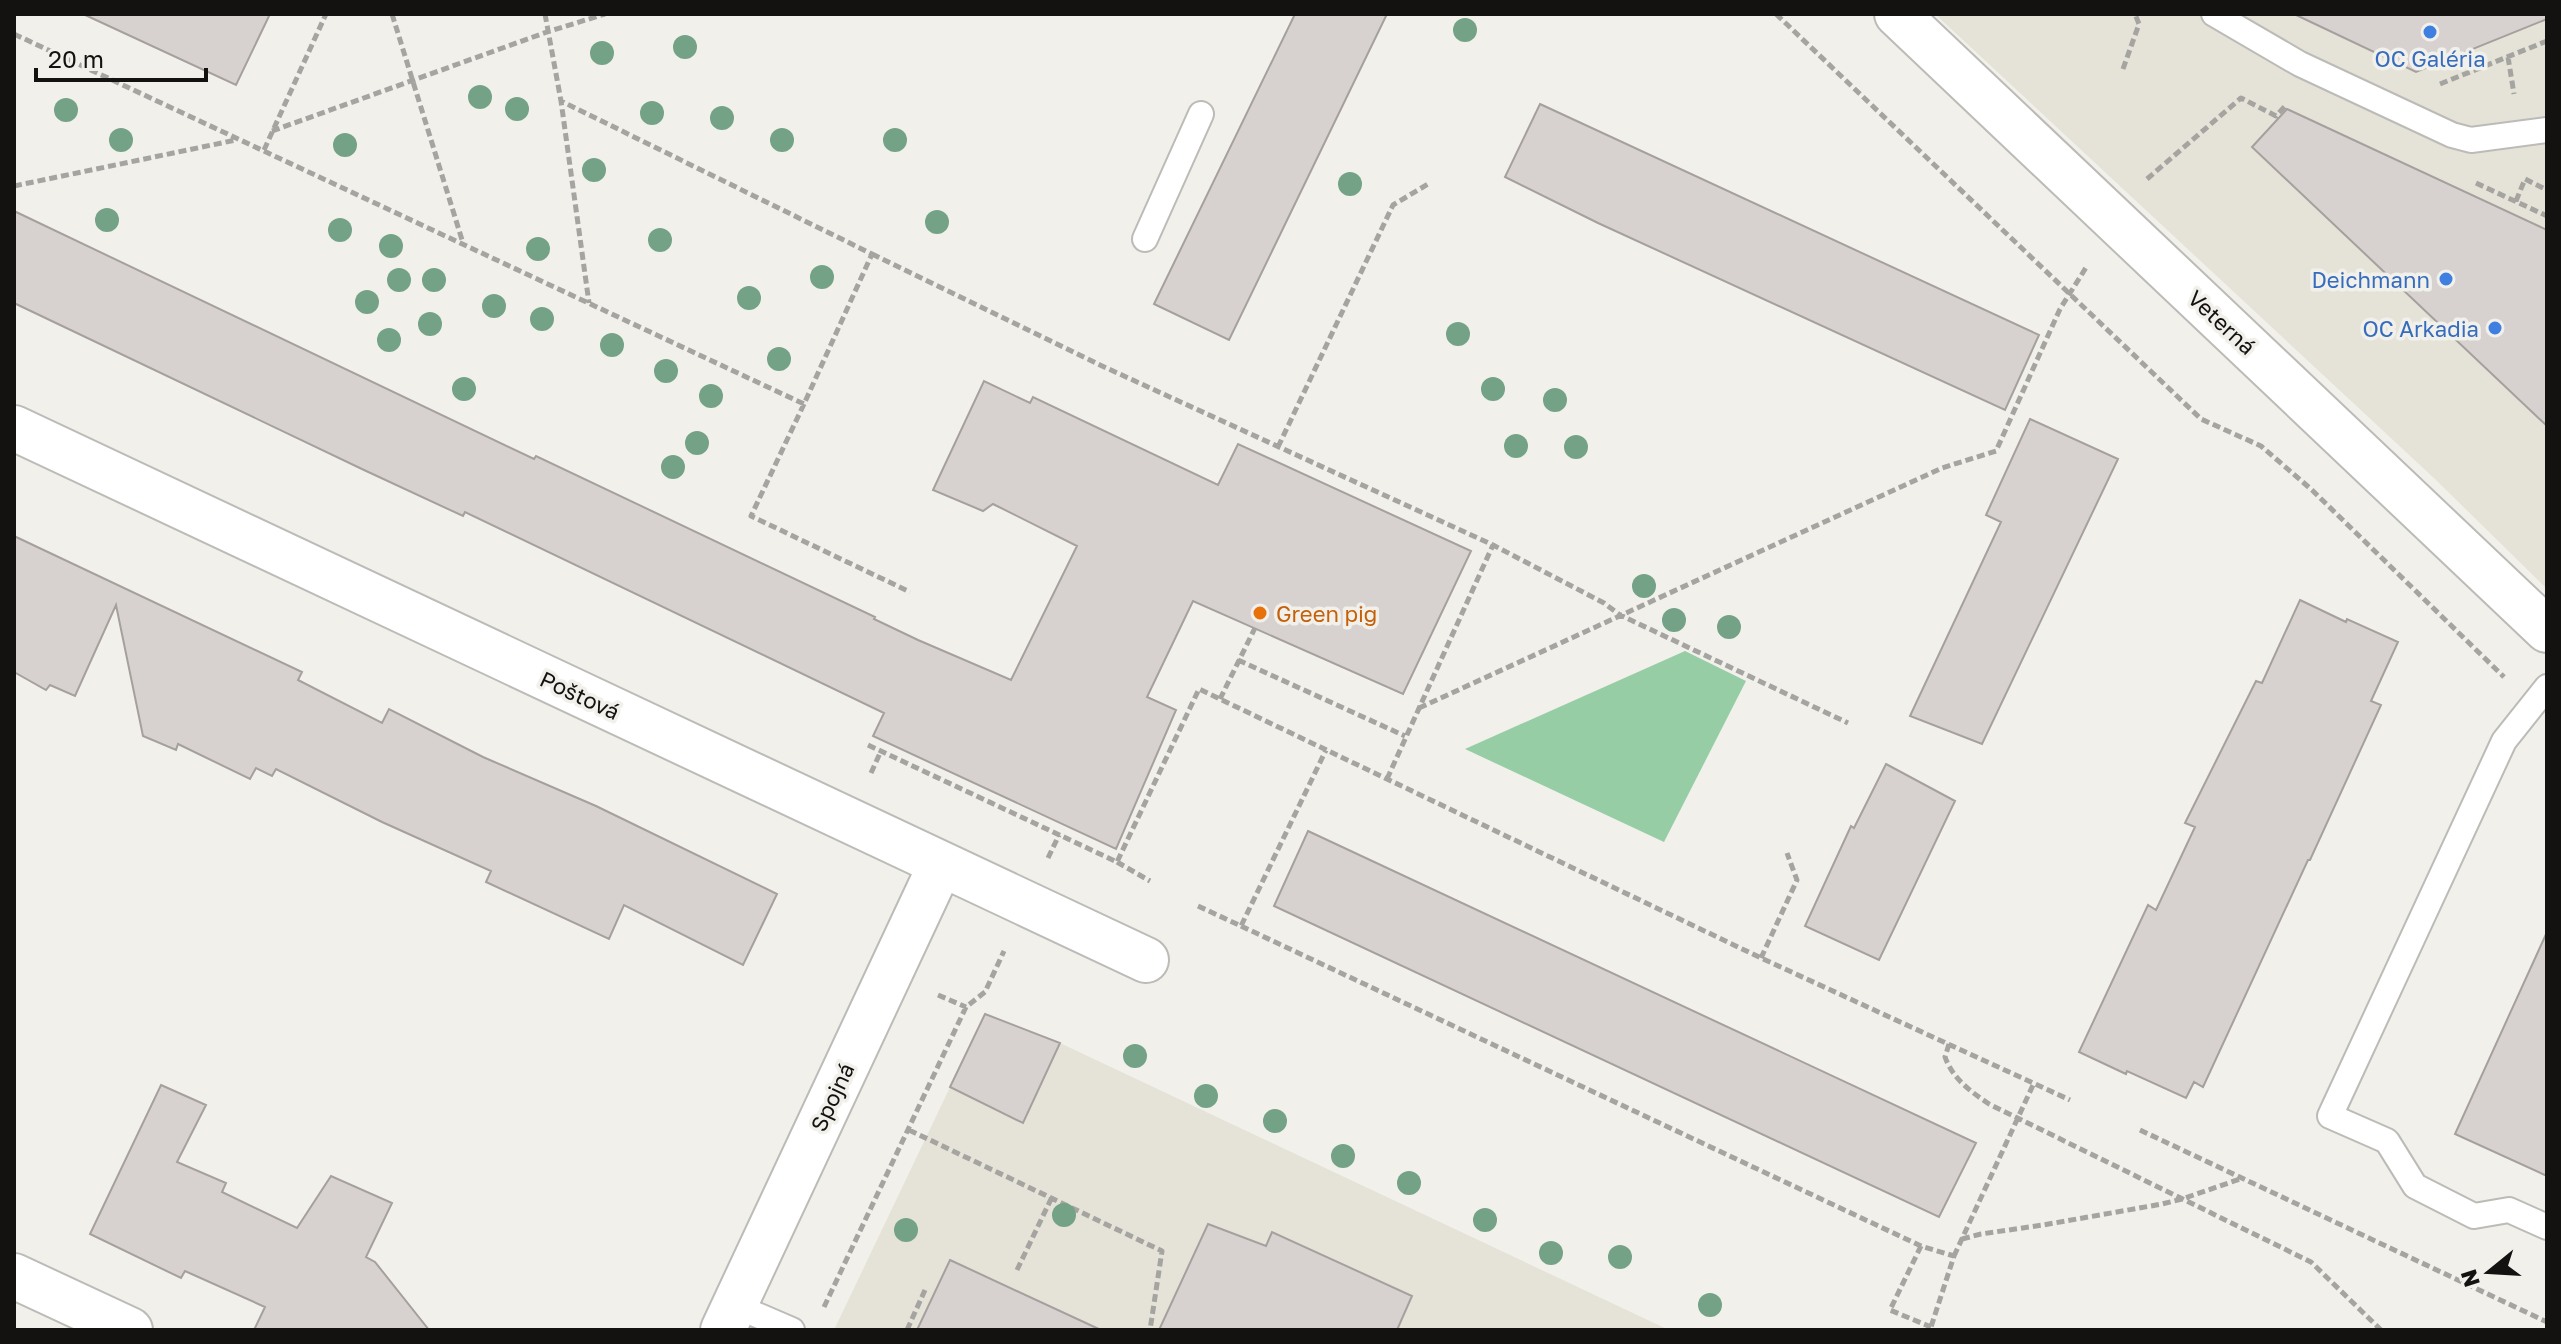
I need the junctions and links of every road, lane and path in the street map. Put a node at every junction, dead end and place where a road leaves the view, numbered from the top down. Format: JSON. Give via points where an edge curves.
{"nodes":[{"id":1,"x":326,"y":14,"type":"edge"},
{"id":2,"x":392,"y":14,"type":"edge"},
{"id":3,"x":545,"y":14,"type":"edge"},
{"id":4,"x":605,"y":14,"type":"edge"},
{"id":5,"x":1776,"y":14,"type":"edge"},
{"id":6,"x":1897,"y":14,"type":"edge"},
{"id":7,"x":2135,"y":14,"type":"edge"},
{"id":8,"x":2214,"y":14,"type":"edge"},
{"id":9,"x":547,"y":32,"type":"junction"},
{"id":10,"x":14,"y":34,"type":"edge"},
{"id":11,"x":2547,"y":41,"type":"edge"},
{"id":12,"x":2508,"y":57,"type":"junction"},
{"id":13,"x":2123,"y":69,"type":"dead end"},
{"id":14,"x":413,"y":81,"type":"junction"},
{"id":15,"x":2434,"y":87,"type":"dead end"},
{"id":16,"x":2515,"y":98,"type":"dead end"},
{"id":17,"x":561,"y":101,"type":"junction"},
{"id":18,"x":1201,"y":114,"type":"dead end"},
{"id":19,"x":2547,"y":130,"type":"edge"},
{"id":20,"x":272,"y":131,"type":"junction"},
{"id":21,"x":237,"y":140,"type":"junction"},
{"id":22,"x":264,"y":150,"type":"junction"},
{"id":23,"x":1428,"y":184,"type":"dead end"},
{"id":24,"x":14,"y":186,"type":"edge"},
{"id":25,"x":2547,"y":190,"type":"edge"},
{"id":26,"x":2516,"y":201,"type":"dead end"},
{"id":27,"x":1145,"y":239,"type":"dead end"},
{"id":28,"x":463,"y":244,"type":"junction"},
{"id":29,"x":872,"y":254,"type":"junction"},
{"id":30,"x":589,"y":303,"type":"junction"},
{"id":31,"x":2060,"y":309,"type":"dead end"},
{"id":32,"x":804,"y":404,"type":"junction"},
{"id":33,"x":14,"y":428,"type":"edge"},
{"id":34,"x":1278,"y":447,"type":"junction"},
{"id":35,"x":1493,"y":545,"type":"junction"},
{"id":36,"x":910,"y":592,"type":"dead end"},
{"id":37,"x":1620,"y":615,"type":"junction"},
{"id":38,"x":1255,"y":628,"type":"dead end"},
{"id":39,"x":2547,"y":630,"type":"edge"},
{"id":40,"x":1238,"y":660,"type":"junction"},
{"id":41,"x":2540,"y":695,"type":"edge"},
{"id":42,"x":1220,"y":699,"type":"junction"},
{"id":43,"x":1419,"y":708,"type":"junction"},
{"id":44,"x":1848,"y":723,"type":"dead end"},
{"id":45,"x":1405,"y":736,"type":"junction"},
{"id":46,"x":868,"y":745,"type":"dead end"},
{"id":47,"x":1326,"y":750,"type":"junction"},
{"id":48,"x":1387,"y":779,"type":"junction"},
{"id":49,"x":1787,"y":853,"type":"dead end"},
{"id":50,"x":1117,"y":862,"type":"junction"},
{"id":51,"x":941,"y":864,"type":"junction"},
{"id":52,"x":1150,"y":881,"type":"dead end"},
{"id":53,"x":1198,"y":906,"type":"dead end"},
{"id":54,"x":1241,"y":926,"type":"junction"},
{"id":55,"x":1761,"y":958,"type":"junction"},
{"id":56,"x":1146,"y":960,"type":"dead end"},
{"id":57,"x":966,"y":1007,"type":"dead end"},
{"id":58,"x":1949,"y":1044,"type":"junction"},
{"id":59,"x":2034,"y":1083,"type":"junction"},
{"id":60,"x":2070,"y":1100,"type":"dead end"},
{"id":61,"x":2017,"y":1119,"type":"junction"},
{"id":62,"x":909,"y":1130,"type":"junction"},
{"id":63,"x":2140,"y":1130,"type":"dead end"},
{"id":64,"x":2240,"y":1179,"type":"junction"},
{"id":65,"x":1052,"y":1197,"type":"junction"},
{"id":66,"x":2182,"y":1199,"type":"junction"},
{"id":67,"x":2547,"y":1227,"type":"edge"},
{"id":68,"x":1962,"y":1239,"type":"junction"},
{"id":69,"x":1921,"y":1246,"type":"junction"},
{"id":70,"x":1954,"y":1256,"type":"junction"},
{"id":71,"x":1017,"y":1270,"type":"dead end"},
{"id":72,"x":14,"y":1276,"type":"edge"},
{"id":73,"x":925,"y":1290,"type":"dead end"},
{"id":74,"x":820,"y":1316,"type":"dead end"},
{"id":75,"x":729,"y":1318,"type":"edge"},
{"id":76,"x":2547,"y":1322,"type":"edge"},
{"id":77,"x":1930,"y":1328,"type":"edge"},
{"id":78,"x":130,"y":1330,"type":"edge"},
{"id":79,"x":792,"y":1330,"type":"edge"},
{"id":80,"x":907,"y":1330,"type":"edge"},
{"id":81,"x":1150,"y":1330,"type":"edge"},
{"id":82,"x":2381,"y":1330,"type":"edge"}],
"edges":[{"from":1,"to":20,"type":"path"},
{"from":2,"to":14,"type":"path"},
{"from":3,"to":9,"type":"path"},
{"from":4,"to":9,"type":"path"},
{"from":5,"to":41,"type":"path","via":[[2201,419],[2261,446],[2481,657]]},
{"from":6,"to":39,"type":"street","name":"Veterná"},
{"from":7,"to":13,"type":"path","via":[[2139,24]]},
{"from":8,"to":19,"type":"lane","via":[[2300,64],[2452,135],[2471,140]]},
{"from":9,"to":14,"type":"path"},
{"from":9,"to":17,"type":"path"},
{"from":10,"to":21,"type":"path"},
{"from":11,"to":12,"type":"path"},
{"from":12,"to":15,"type":"path"},
{"from":12,"to":16,"type":"path"},
{"from":14,"to":20,"type":"path"},
{"from":14,"to":28,"type":"path"},
{"from":17,"to":29,"type":"path"},
{"from":17,"to":30,"type":"path"},
{"from":18,"to":27,"type":"lane"},
{"from":20,"to":22,"type":"path"},
{"from":21,"to":22,"type":"path"},
{"from":21,"to":24,"type":"path"},
{"from":22,"to":28,"type":"path"},
{"from":23,"to":34,"type":"path","via":[[1393,205]]},
{"from":25,"to":26,"type":"path","via":[[2525,179]]},
{"from":28,"to":30,"type":"path"},
{"from":29,"to":32,"type":"path"},
{"from":29,"to":34,"type":"path"},
{"from":30,"to":32,"type":"path"},
{"from":31,"to":37,"type":"path","via":[[1996,451],[1942,468]]},
{"from":32,"to":36,"type":"path","via":[[751,516]]},
{"from":33,"to":51,"type":"street","name":"Poštová"},
{"from":34,"to":35,"type":"path"},
{"from":35,"to":37,"type":"path"},
{"from":35,"to":43,"type":"path"},
{"from":37,"to":43,"type":"path"},
{"from":37,"to":44,"type":"path"},
{"from":38,"to":40,"type":"path"},
{"from":40,"to":42,"type":"path"},
{"from":40,"to":45,"type":"path"},
{"from":41,"to":67,"type":"lane","via":[[2504,741],[2330,1116],[2387,1141],[2415,1186],[2474,1216],[2509,1210]]},
{"from":42,"to":47,"type":"path"},
{"from":42,"to":50,"type":"path","via":[[1199,689]]},
{"from":43,"to":45,"type":"path"},
{"from":45,"to":48,"type":"path"},
{"from":46,"to":50,"type":"path"},
{"from":47,"to":48,"type":"path"},
{"from":47,"to":54,"type":"path"},
{"from":48,"to":55,"type":"path"},
{"from":49,"to":55,"type":"path","via":[[1797,880]]},
{"from":50,"to":52,"type":"path"},
{"from":51,"to":56,"type":"street","name":"Poštová"},
{"from":51,"to":75,"type":"street","name":"Spojná"},
{"from":53,"to":54,"type":"path"},
{"from":54,"to":69,"type":"path"},
{"from":55,"to":58,"type":"path"},
{"from":57,"to":62,"type":"path"},
{"from":58,"to":59,"type":"path"},
{"from":58,"to":61,"type":"path","via":[[1945,1057],[1951,1073]]},
{"from":59,"to":60,"type":"path"},
{"from":59,"to":61,"type":"path"},
{"from":61,"to":66,"type":"path"},
{"from":61,"to":68,"type":"path"},
{"from":62,"to":65,"type":"path"},
{"from":62,"to":74,"type":"path"},
{"from":63,"to":64,"type":"path"},
{"from":64,"to":66,"type":"path"},
{"from":64,"to":76,"type":"path"},
{"from":65,"to":71,"type":"path"},
{"from":65,"to":81,"type":"path","via":[[1162,1251]]},
{"from":66,"to":68,"type":"path"},
{"from":66,"to":82,"type":"path","via":[[2311,1262]]},
{"from":68,"to":70,"type":"path"},
{"from":69,"to":70,"type":"path"},
{"from":69,"to":77,"type":"path","via":[[1890,1310]]},
{"from":70,"to":77,"type":"path"},
{"from":72,"to":78,"type":"street"},
{"from":73,"to":80,"type":"path"},
{"from":75,"to":79,"type":"lane"}]}
